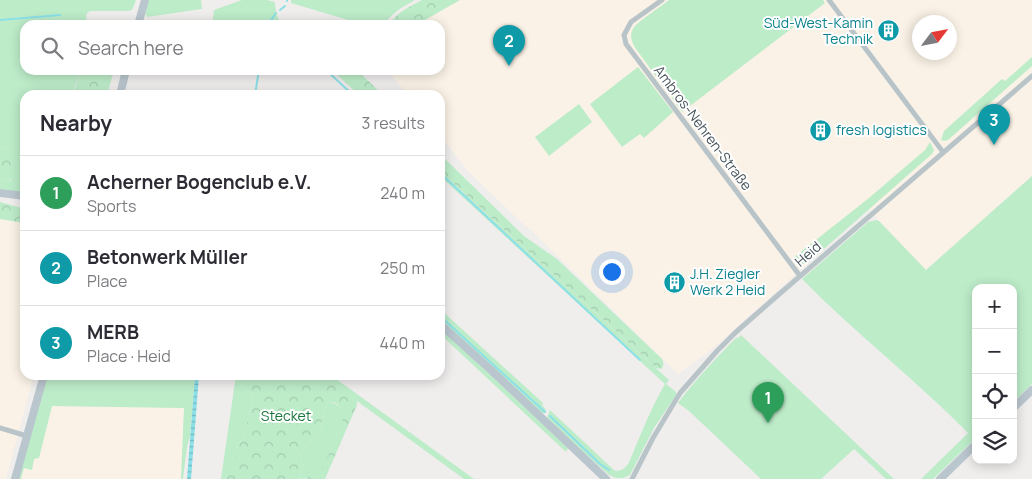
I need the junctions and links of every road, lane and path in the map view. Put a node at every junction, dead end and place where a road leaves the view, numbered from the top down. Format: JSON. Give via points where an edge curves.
{"nodes":[{"id":1,"x":145,"y":0,"type":"edge"},
{"id":2,"x":662,"y":0,"type":"edge"},
{"id":3,"x":829,"y":0,"type":"edge"},
{"id":4,"x":139,"y":20,"type":"edge"},
{"id":5,"x":125,"y":75,"type":"edge"},
{"id":6,"x":1032,"y":76,"type":"edge"},
{"id":7,"x":121,"y":90,"type":"edge"},
{"id":8,"x":943,"y":152,"type":"junction"},
{"id":9,"x":0,"y":193,"type":"edge"},
{"id":10,"x":20,"y":195,"type":"edge"},
{"id":11,"x":800,"y":276,"type":"junction"},
{"id":12,"x":445,"y":329,"type":"edge"},
{"id":13,"x":43,"y":380,"type":"edge"},
{"id":14,"x":1032,"y":390,"type":"edge"},
{"id":15,"x":1017,"y":404,"type":"edge"},
{"id":16,"x":0,"y":428,"type":"edge"},
{"id":17,"x":27,"y":436,"type":"junction"},
{"id":18,"x":972,"y":448,"type":"edge"},
{"id":19,"x":15,"y":479,"type":"edge"},
{"id":20,"x":606,"y":479,"type":"edge"},
{"id":21,"x":632,"y":479,"type":"edge"},
{"id":22,"x":940,"y":479,"type":"edge"}],
"edges":[{"from":1,"to":4,"type":"street"},
{"from":2,"to":11,"type":"street","name":"Ambros-Nehren-Straße","via":[[631,22],[624,35],[626,44]]},
{"from":3,"to":8,"type":"street"},
{"from":5,"to":7,"type":"street"},
{"from":6,"to":8,"type":"street","name":"Heid"},
{"from":8,"to":11,"type":"street","name":"Heid"},
{"from":9,"to":10,"type":"street"},
{"from":11,"to":21,"type":"street","name":"Heid","via":[[716,351],[680,393]]},
{"from":12,"to":20,"type":"street"},
{"from":13,"to":17,"type":"street"},
{"from":14,"to":15,"type":"street"},
{"from":16,"to":17,"type":"street"},
{"from":17,"to":19,"type":"street"},
{"from":18,"to":22,"type":"street"}]}
